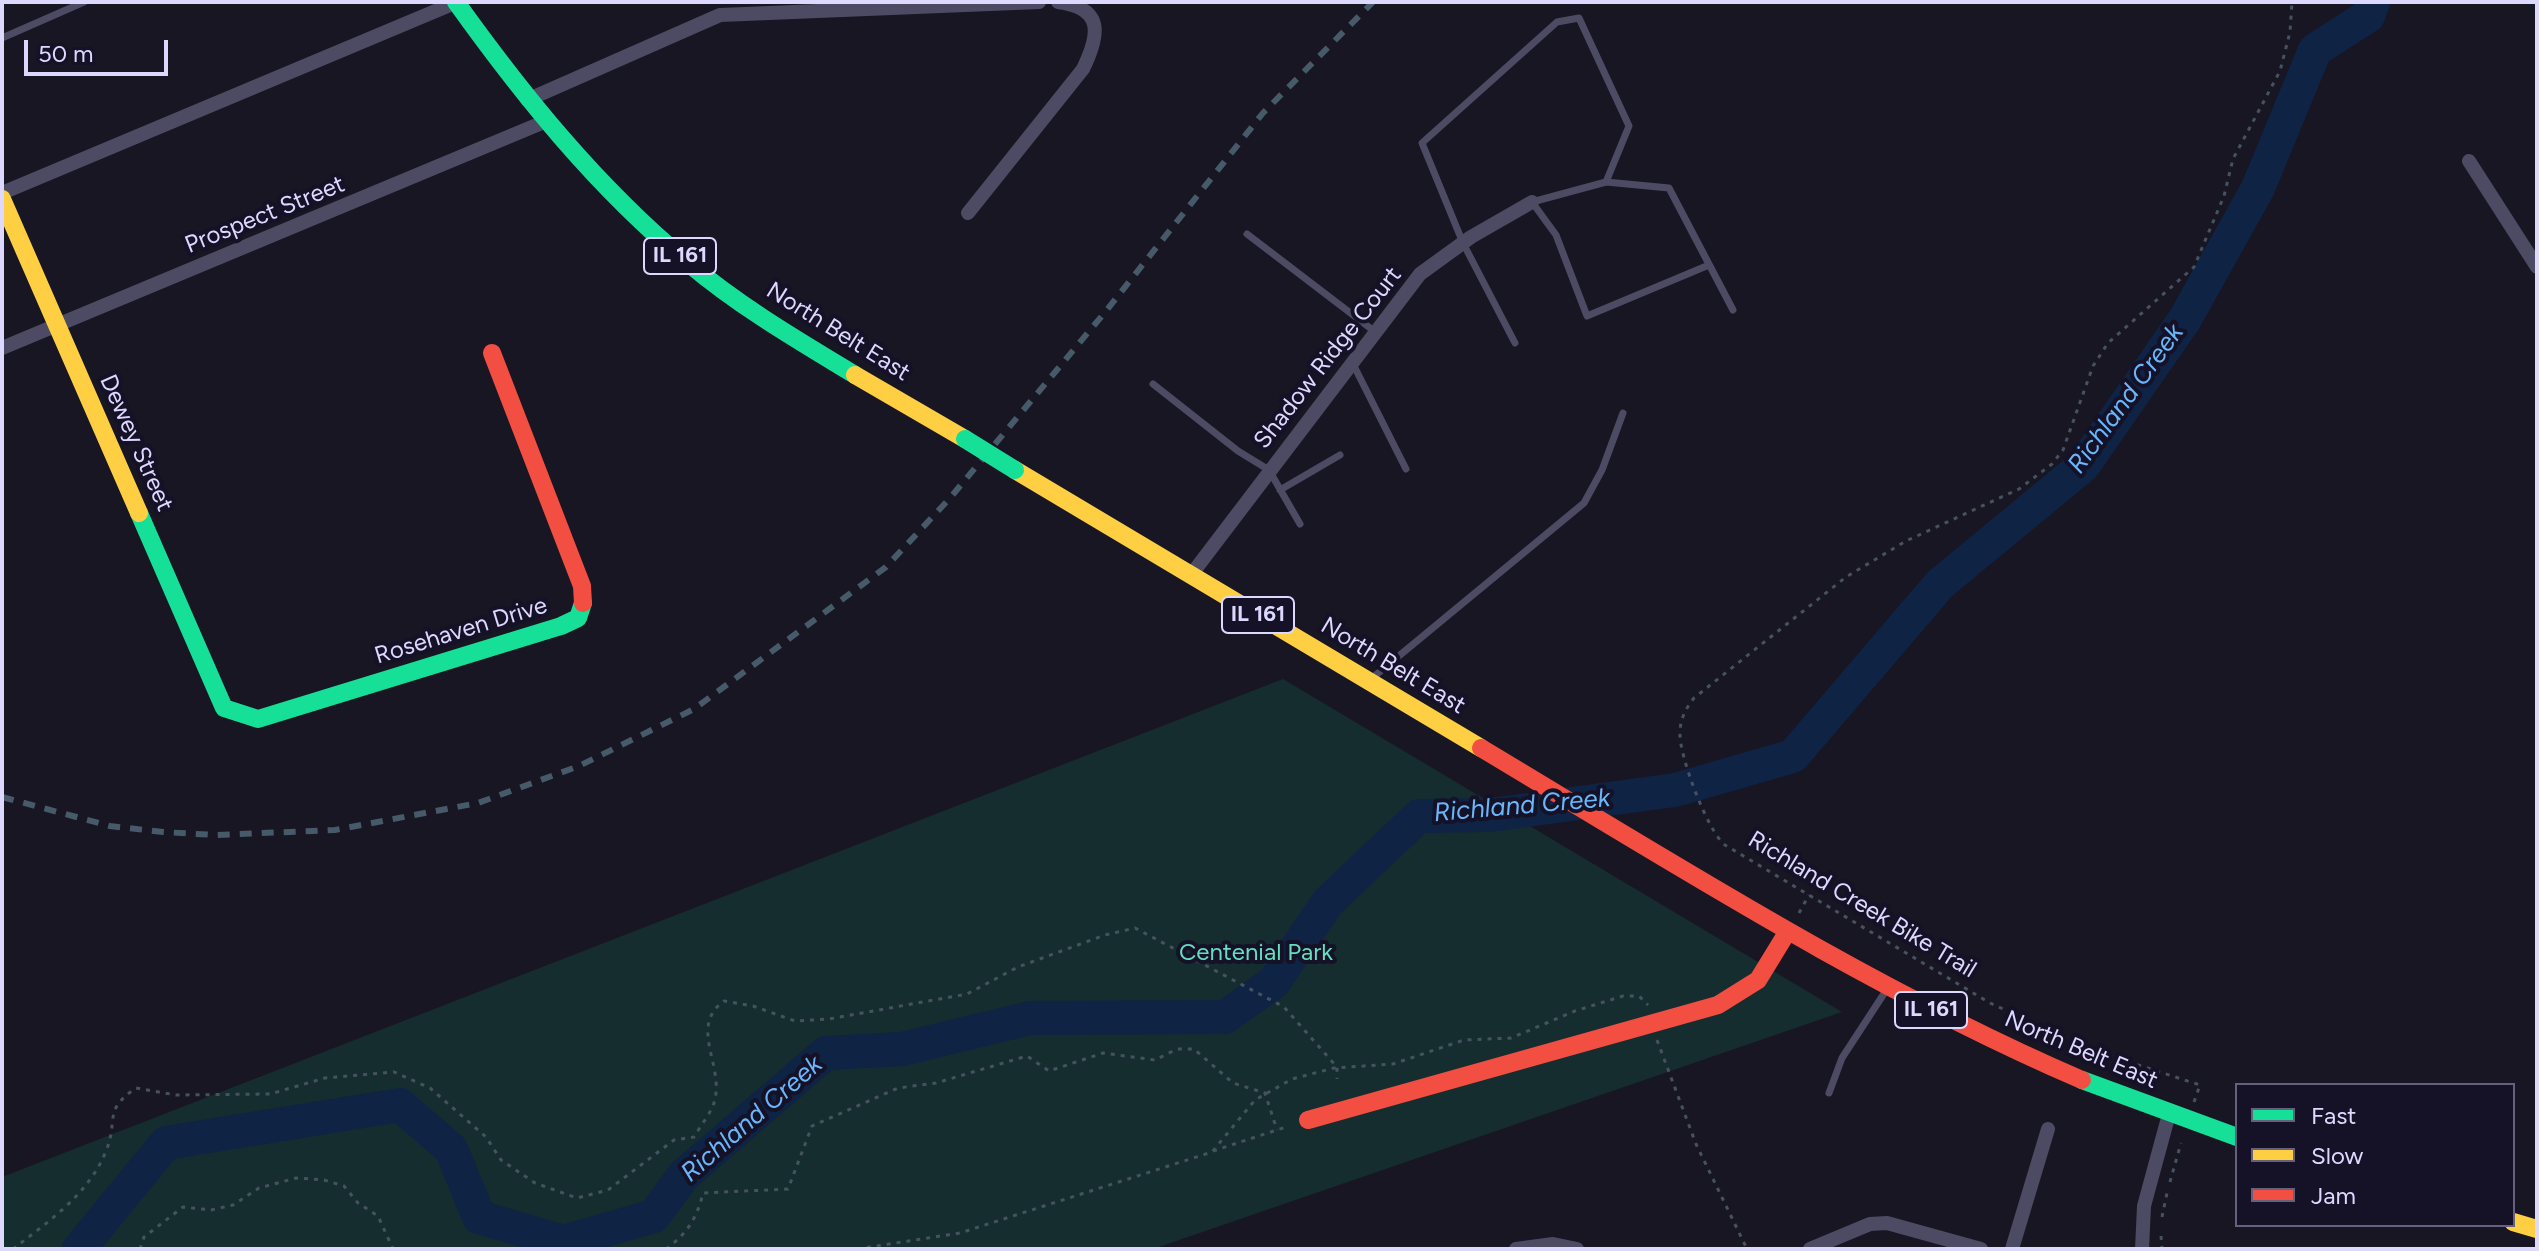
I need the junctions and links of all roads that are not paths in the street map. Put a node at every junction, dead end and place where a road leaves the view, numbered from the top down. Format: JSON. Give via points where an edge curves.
{"nodes":[{"id":1,"x":84,"y":2,"type":"edge"},
{"id":2,"x":456,"y":2,"type":"edge"},
{"id":3,"x":1039,"y":2,"type":"edge"},
{"id":4,"x":1058,"y":2,"type":"edge"},
{"id":5,"x":2,"y":38,"type":"edge"},
{"id":6,"x":527,"y":100,"type":"junction"},
{"id":7,"x":544,"y":122,"type":"junction"},
{"id":8,"x":2469,"y":161,"type":"dead end"},
{"id":9,"x":1606,"y":182,"type":"junction"},
{"id":10,"x":2,"y":196,"type":"edge"},
{"id":11,"x":1532,"y":202,"type":"junction"},
{"id":12,"x":968,"y":213,"type":"dead end"},
{"id":13,"x":1247,"y":234,"type":"dead end"},
{"id":14,"x":1463,"y":243,"type":"junction"},
{"id":15,"x":1709,"y":265,"type":"junction"},
{"id":16,"x":2537,"y":267,"type":"edge"},
{"id":17,"x":1733,"y":310,"type":"dead end"},
{"id":18,"x":57,"y":323,"type":"junction"},
{"id":19,"x":1374,"y":331,"type":"junction"},
{"id":20,"x":1515,"y":343,"type":"dead end"},
{"id":21,"x":2,"y":348,"type":"edge"},
{"id":22,"x":492,"y":353,"type":"dead end"},
{"id":23,"x":1351,"y":361,"type":"junction"},
{"id":24,"x":1153,"y":384,"type":"dead end"},
{"id":25,"x":1623,"y":413,"type":"dead end"},
{"id":26,"x":1340,"y":455,"type":"dead end"},
{"id":27,"x":1406,"y":469,"type":"dead end"},
{"id":28,"x":1269,"y":470,"type":"junction"},
{"id":29,"x":1280,"y":490,"type":"junction"},
{"id":30,"x":1300,"y":524,"type":"dead end"},
{"id":31,"x":1191,"y":575,"type":"junction"},
{"id":32,"x":1369,"y":681,"type":"junction"},
{"id":33,"x":224,"y":708,"type":"joint"},
{"id":34,"x":1788,"y":931,"type":"junction"},
{"id":35,"x":1888,"y":987,"type":"junction"},
{"id":36,"x":1829,"y":1093,"type":"dead end"},
{"id":37,"x":2169,"y":1114,"type":"junction"},
{"id":38,"x":1308,"y":1120,"type":"road end"},
{"id":39,"x":2048,"y":1129,"type":"dead end"},
{"id":40,"x":2235,"y":1136,"type":"edge"},
{"id":41,"x":2515,"y":1223,"type":"edge"},
{"id":42,"x":2537,"y":1229,"type":"edge"},
{"id":43,"x":1516,"y":1249,"type":"edge"},
{"id":44,"x":1577,"y":1249,"type":"edge"},
{"id":45,"x":1810,"y":1249,"type":"edge"},
{"id":46,"x":1981,"y":1249,"type":"edge"},
{"id":47,"x":2012,"y":1249,"type":"edge"},
{"id":48,"x":2142,"y":1249,"type":"edge"}],
"edges":[{"from":1,"to":5,"type":"lane"},
{"from":2,"to":6,"type":"main road","name":"North Belt East","number":"IL 161"},
{"from":2,"to":10,"type":"street"},
{"from":3,"to":6,"type":"street","via":[[720,15]]},
{"from":4,"to":12,"type":"street","via":[[1088,12],[1096,27],[1095,45],[1083,69]]},
{"from":6,"to":7,"type":"main road","name":"North Belt East","number":"IL 161"},
{"from":7,"to":18,"type":"street","name":"Prospect Street"},
{"from":7,"to":31,"type":"main road","name":"North Belt East","number":"IL 161","bridge":true,"via":[[616,200],[691,266],[775,323]]},
{"from":8,"to":16,"type":"street"},
{"from":9,"to":11,"type":"lane"},
{"from":9,"to":14,"type":"lane","via":[[1629,126],[1579,18],[1557,22],[1422,143]]},
{"from":9,"to":15,"type":"lane","via":[[1669,188]]},
{"from":10,"to":18,"type":"main road","name":"Dewey Street"},
{"from":11,"to":14,"type":"street","name":"Shadow Ridge Court"},
{"from":11,"to":15,"type":"lane","via":[[1556,235],[1587,316]]},
{"from":13,"to":19,"type":"lane"},
{"from":14,"to":19,"type":"street","name":"Shadow Ridge Court","via":[[1420,274]]},
{"from":14,"to":20,"type":"lane"},
{"from":15,"to":17,"type":"lane"},
{"from":18,"to":21,"type":"street","name":"Prospect Street"},
{"from":18,"to":33,"type":"main road","name":"Dewey Street"},
{"from":19,"to":23,"type":"street","name":"Shadow Ridge Court"},
{"from":22,"to":33,"type":"main road","name":"Rosehaven Drive","via":[[582,586],[585,599],[578,618],[258,719]]},
{"from":23,"to":27,"type":"lane"},
{"from":23,"to":28,"type":"street","name":"Shadow Ridge Court"},
{"from":24,"to":28,"type":"lane"},
{"from":25,"to":32,"type":"lane","via":[[1584,503]]},
{"from":26,"to":29,"type":"lane"},
{"from":28,"to":29,"type":"lane"},
{"from":28,"to":31,"type":"street","name":"Shadow Ridge Court"},
{"from":29,"to":30,"type":"lane"},
{"from":31,"to":32,"type":"main road","name":"North Belt East","number":"IL 161"},
{"from":32,"to":34,"type":"main road","name":"North Belt East","number":"IL 161"},
{"from":34,"to":35,"type":"main road","name":"North Belt East","number":"IL 161"},
{"from":34,"to":38,"type":"main road","via":[[1758,980],[1718,1005]]},
{"from":35,"to":36,"type":"lane","via":[[1842,1058]]},
{"from":35,"to":37,"type":"main road","name":"North Belt East","number":"IL 161","via":[[2087,1082]]},
{"from":37,"to":40,"type":"main road","name":"North Belt East","number":"IL 161"},
{"from":37,"to":48,"type":"street","via":[[2150,1172]]},
{"from":39,"to":47,"type":"street"},
{"from":41,"to":42,"type":"main road"},
{"from":43,"to":44,"type":"street","via":[[1553,1244]]},
{"from":45,"to":46,"type":"street","via":[[1870,1224],[1887,1223]]}]}
